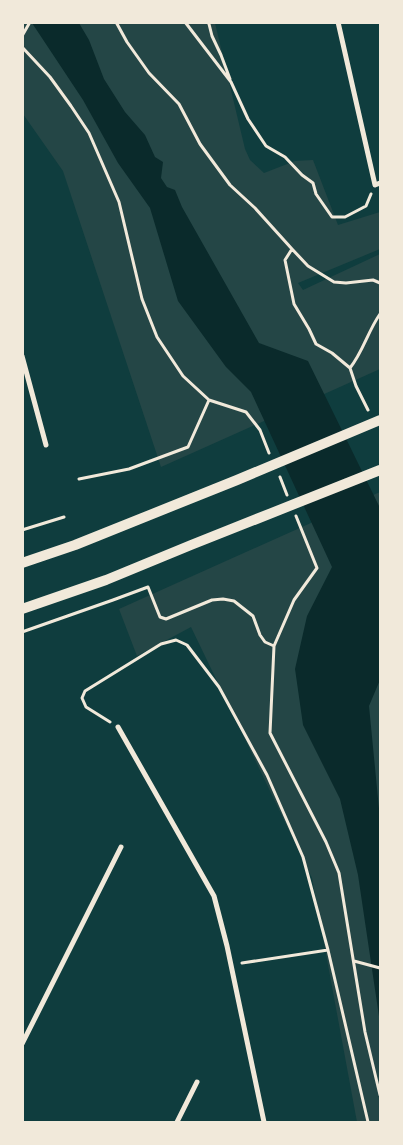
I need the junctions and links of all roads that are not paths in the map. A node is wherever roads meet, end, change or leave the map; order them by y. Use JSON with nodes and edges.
{"nodes":[{"id":1,"x":338,"y":22,"type":"edge"},
{"id":2,"x":378,"y":184,"type":"edge"},
{"id":3,"x":22,"y":356,"type":"edge"},
{"id":4,"x":380,"y":420,"type":"edge"},
{"id":5,"x":46,"y":445,"type":"dead end"},
{"id":6,"x":380,"y":470,"type":"edge"},
{"id":7,"x":22,"y":563,"type":"edge"},
{"id":8,"x":22,"y":609,"type":"edge"},
{"id":9,"x":118,"y":727,"type":"road end"},
{"id":10,"x":121,"y":847,"type":"dead end"},
{"id":11,"x":22,"y":1044,"type":"edge"},
{"id":12,"x":197,"y":1082,"type":"dead end"},
{"id":13,"x":177,"y":1122,"type":"edge"},
{"id":14,"x":264,"y":1122,"type":"edge"}],
"edges":[{"from":1,"to":2,"type":"street"},
{"from":3,"to":5,"type":"street"},
{"from":4,"to":7,"type":"main road"},
{"from":6,"to":8,"type":"main road"},
{"from":9,"to":14,"type":"street"},
{"from":10,"to":11,"type":"street"},
{"from":12,"to":13,"type":"street"}]}
